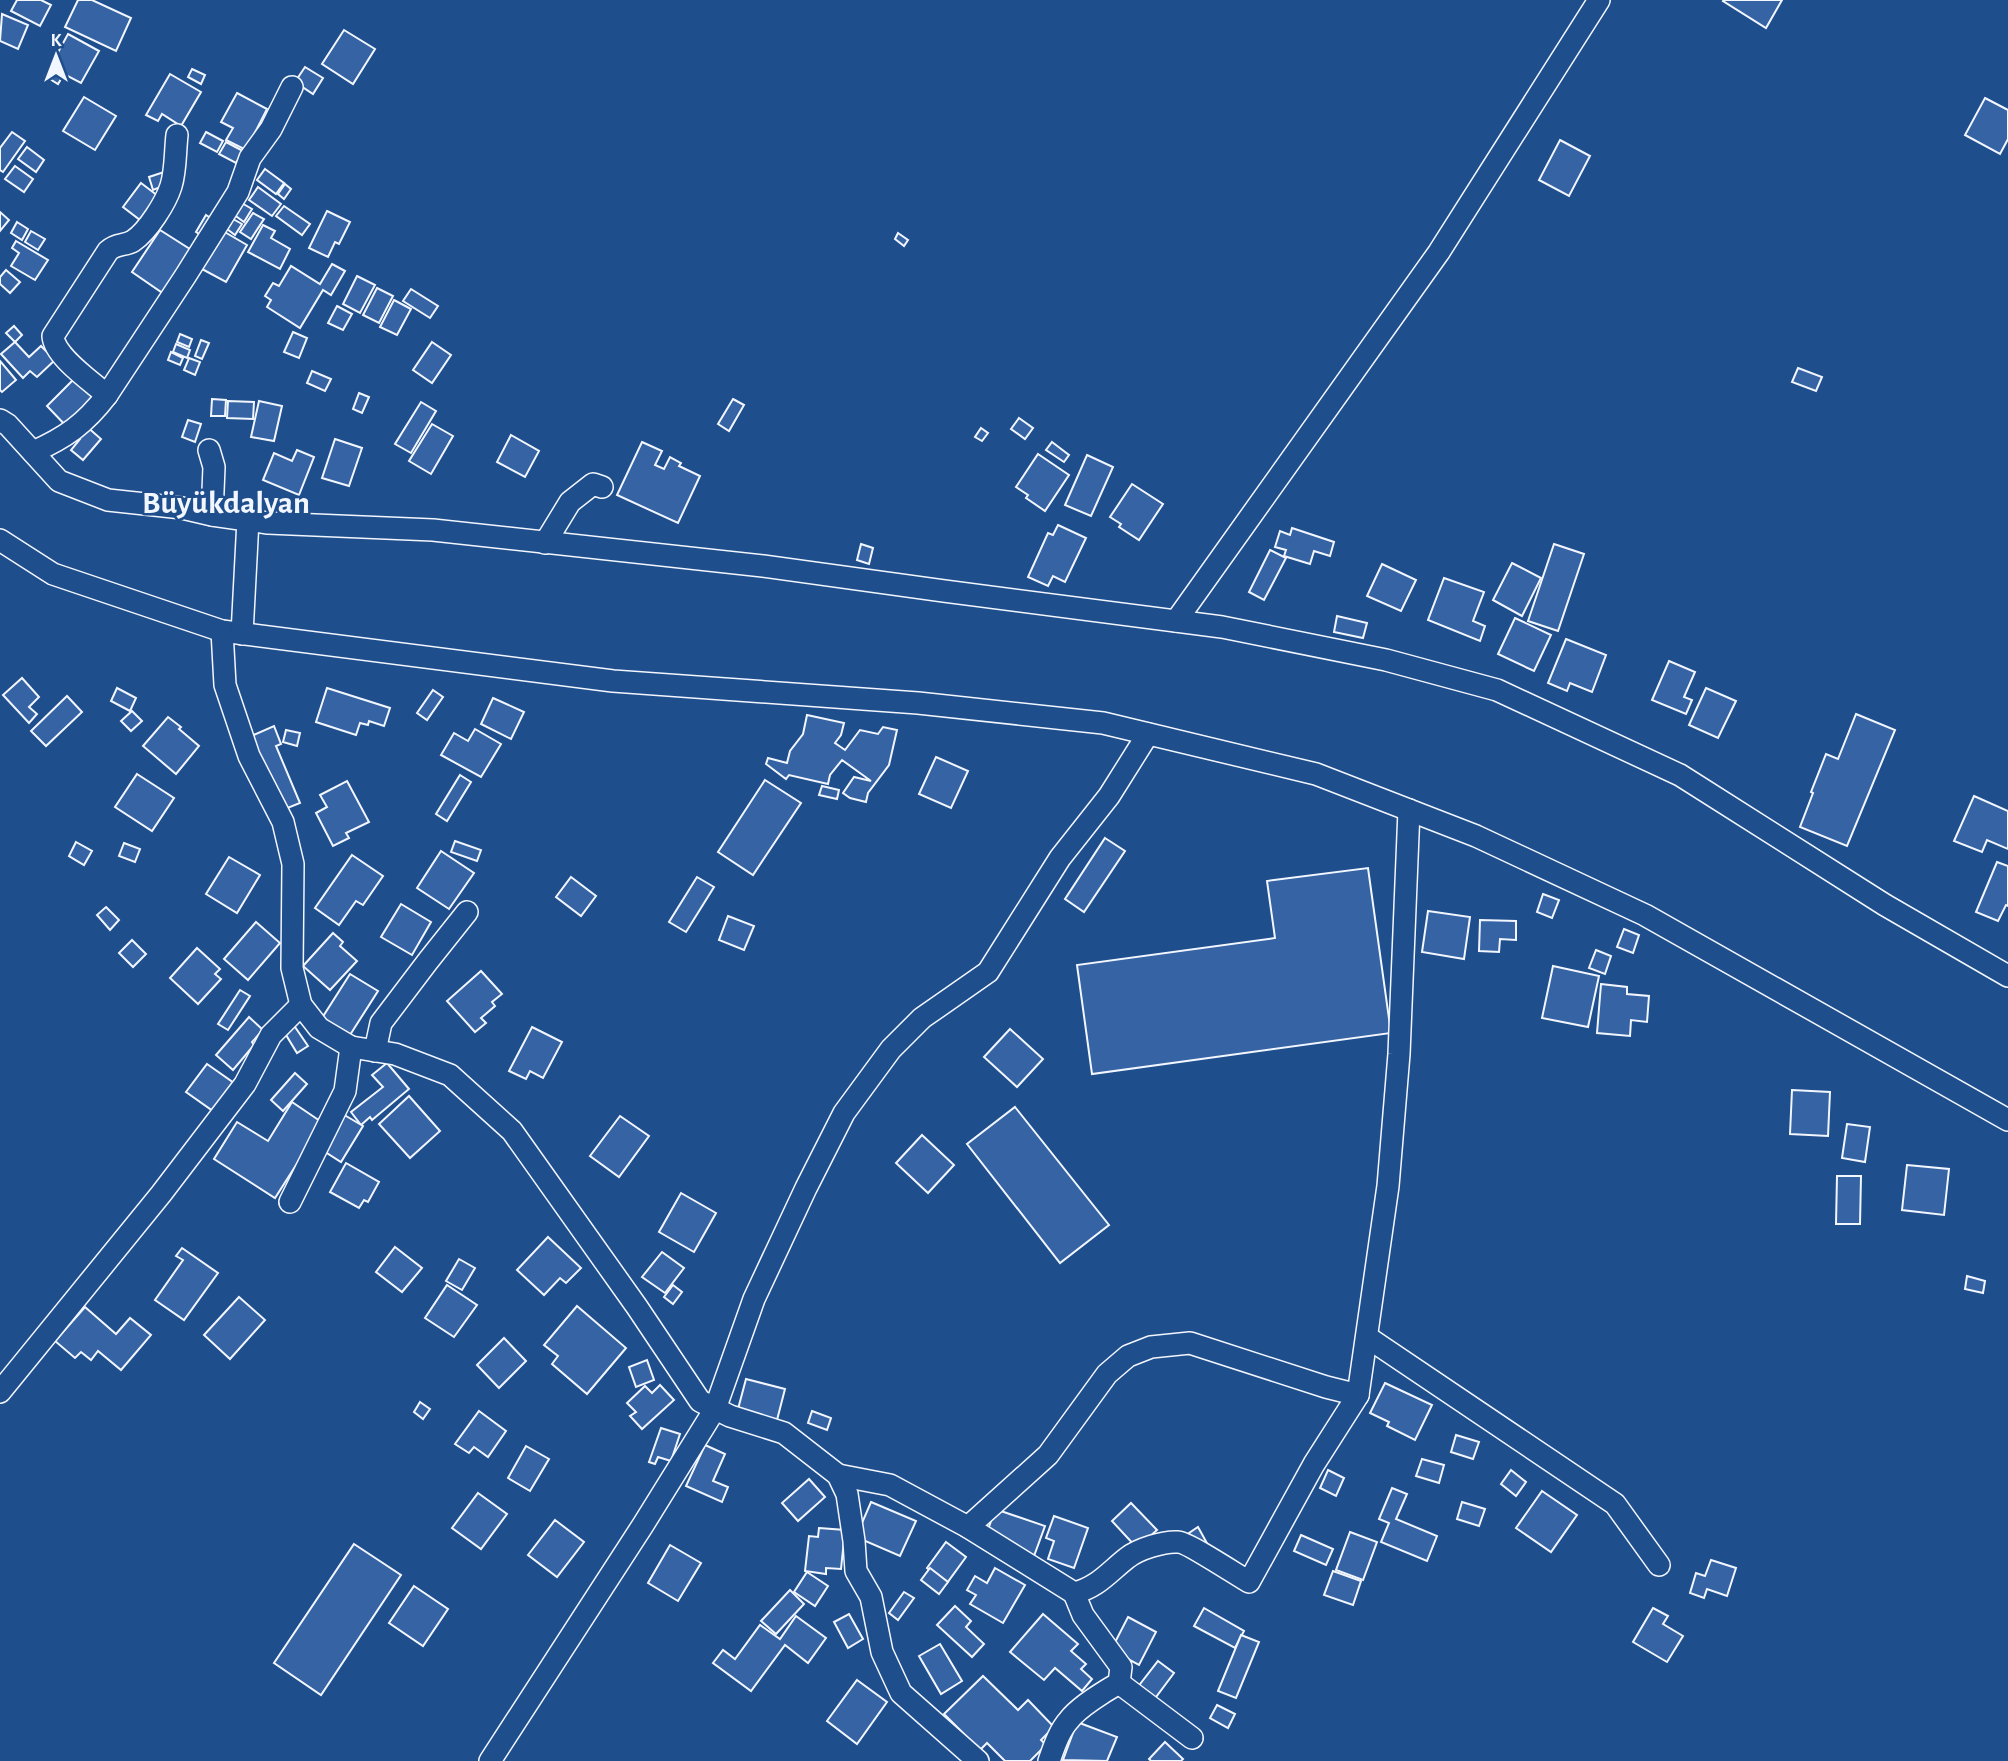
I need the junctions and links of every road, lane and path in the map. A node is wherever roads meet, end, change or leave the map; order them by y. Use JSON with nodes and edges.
{"nodes":[{"id":1,"x":1599,"y":0,"type":"edge"},
{"id":2,"x":292,"y":87,"type":"dead end"},
{"id":3,"x":177,"y":135,"type":"dead end"},
{"id":4,"x":107,"y":395,"type":"junction"},
{"id":5,"x":0,"y":420,"type":"edge"},
{"id":6,"x":209,"y":450,"type":"dead end"},
{"id":7,"x":33,"y":452,"type":"junction"},
{"id":8,"x":602,"y":487,"type":"dead end"},
{"id":9,"x":212,"y":515,"type":"junction"},
{"id":10,"x":248,"y":520,"type":"junction"},
{"id":11,"x":0,"y":540,"type":"edge"},
{"id":12,"x":545,"y":543,"type":"junction"},
{"id":13,"x":1176,"y":621,"type":"junction"},
{"id":14,"x":232,"y":633,"type":"junction"},
{"id":15,"x":1148,"y":734,"type":"junction"},
{"id":16,"x":1409,"y":810,"type":"junction"},
{"id":17,"x":467,"y":912,"type":"dead end"},
{"id":18,"x":2008,"y":976,"type":"edge"},
{"id":19,"x":301,"y":1005,"type":"junction"},
{"id":20,"x":351,"y":1046,"type":"junction"},
{"id":21,"x":375,"y":1051,"type":"junction"},
{"id":22,"x":2008,"y":1121,"type":"edge"},
{"id":23,"x":290,"y":1202,"type":"dead end"},
{"id":24,"x":1367,"y":1338,"type":"junction"},
{"id":25,"x":0,"y":1392,"type":"edge"},
{"id":26,"x":1358,"y":1395,"type":"junction"},
{"id":27,"x":715,"y":1409,"type":"junction"},
{"id":28,"x":838,"y":1475,"type":"junction"},
{"id":29,"x":968,"y":1527,"type":"junction"},
{"id":30,"x":1660,"y":1565,"type":"dead end"},
{"id":31,"x":1074,"y":1593,"type":"junction"},
{"id":32,"x":1119,"y":1683,"type":"junction"},
{"id":33,"x":1192,"y":1738,"type":"dead end"},
{"id":34,"x":490,"y":1761,"type":"edge"},
{"id":35,"x":978,"y":1761,"type":"edge"},
{"id":36,"x":1049,"y":1761,"type":"edge"}],
"edges":[{"from":1,"to":13,"type":"street"},
{"from":2,"to":4,"type":"street"},
{"from":3,"to":4,"type":"street"},
{"from":4,"to":7,"type":"street"},
{"from":5,"to":7,"type":"street"},
{"from":6,"to":9,"type":"street"},
{"from":7,"to":9,"type":"street"},
{"from":8,"to":12,"type":"street"},
{"from":9,"to":10,"type":"street"},
{"from":10,"to":12,"type":"street"},
{"from":10,"to":14,"type":"street"},
{"from":11,"to":14,"type":"street"},
{"from":12,"to":13,"type":"street"},
{"from":13,"to":18,"type":"street"},
{"from":14,"to":15,"type":"street"},
{"from":14,"to":19,"type":"street"},
{"from":15,"to":16,"type":"street"},
{"from":15,"to":27,"type":"street"},
{"from":16,"to":22,"type":"street"},
{"from":16,"to":24,"type":"street"},
{"from":17,"to":21,"type":"street"},
{"from":19,"to":20,"type":"street"},
{"from":19,"to":25,"type":"street"},
{"from":20,"to":21,"type":"street"},
{"from":20,"to":23,"type":"street"},
{"from":21,"to":27,"type":"street"},
{"from":24,"to":26,"type":"street"},
{"from":24,"to":30,"type":"street"},
{"from":26,"to":29,"type":"street"},
{"from":26,"to":31,"type":"street"},
{"from":27,"to":28,"type":"street"},
{"from":27,"to":34,"type":"street"},
{"from":28,"to":29,"type":"street"},
{"from":28,"to":35,"type":"street"},
{"from":29,"to":31,"type":"street"},
{"from":31,"to":32,"type":"street"},
{"from":32,"to":33,"type":"street"},
{"from":32,"to":36,"type":"street"}]}
